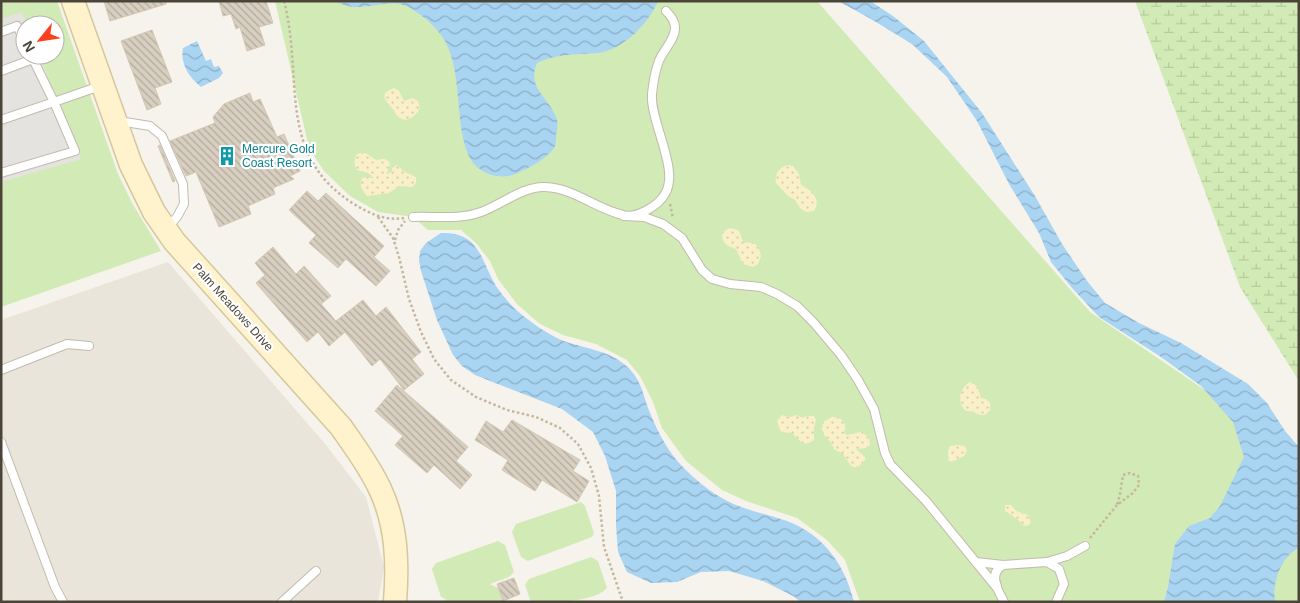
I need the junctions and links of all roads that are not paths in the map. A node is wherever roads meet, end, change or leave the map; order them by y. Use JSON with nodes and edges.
{"nodes":[{"id":1,"x":73,"y":1,"type":"edge"},
{"id":2,"x":666,"y":11,"type":"dead end"},
{"id":3,"x":15,"y":27,"type":"edge"},
{"id":4,"x":1,"y":32,"type":"edge"},
{"id":5,"x":15,"y":65,"type":"edge"},
{"id":6,"x":36,"y":65,"type":"edge"},
{"id":7,"x":1,"y":71,"type":"edge"},
{"id":8,"x":102,"y":86,"type":"junction"},
{"id":9,"x":54,"y":102,"type":"junction"},
{"id":10,"x":1,"y":120,"type":"edge"},
{"id":11,"x":115,"y":121,"type":"junction"},
{"id":12,"x":1,"y":173,"type":"edge"},
{"id":13,"x":624,"y":216,"type":"junction"},
{"id":14,"x":413,"y":217,"type":"road end"},
{"id":15,"x":166,"y":229,"type":"junction"},
{"id":16,"x":89,"y":346,"type":"dead end"},
{"id":17,"x":1,"y":370,"type":"edge"},
{"id":18,"x":1,"y":442,"type":"edge"},
{"id":19,"x":1085,"y":546,"type":"road end"},
{"id":20,"x":976,"y":562,"type":"junction"},
{"id":21,"x":1047,"y":562,"type":"junction"},
{"id":22,"x":1003,"y":565,"type":"junction"},
{"id":23,"x":316,"y":571,"type":"dead end"},
{"id":24,"x":997,"y":588,"type":"junction"},
{"id":25,"x":63,"y":602,"type":"edge"},
{"id":26,"x":282,"y":602,"type":"edge"},
{"id":27,"x":395,"y":602,"type":"edge"},
{"id":28,"x":1004,"y":602,"type":"edge"},
{"id":29,"x":1056,"y":602,"type":"edge"}],
"edges":[{"from":1,"to":8,"type":"street","name":"Palm Meadows Drive"},
{"from":2,"to":13,"type":"lane"},
{"from":3,"to":4,"type":"lane"},
{"from":5,"to":7,"type":"lane"},
{"from":6,"to":9,"type":"lane"},
{"from":8,"to":9,"type":"lane"},
{"from":8,"to":11,"type":"street","name":"Palm Meadows Drive"},
{"from":9,"to":10,"type":"lane"},
{"from":9,"to":12,"type":"lane"},
{"from":11,"to":15,"type":"street","name":"Palm Meadows Drive"},
{"from":11,"to":15,"type":"lane"},
{"from":13,"to":14,"type":"lane"},
{"from":13,"to":20,"type":"lane"},
{"from":15,"to":27,"type":"street","name":"Palm Meadows Drive"},
{"from":16,"to":17,"type":"lane"},
{"from":18,"to":25,"type":"lane"},
{"from":19,"to":21,"type":"lane"},
{"from":20,"to":22,"type":"lane"},
{"from":20,"to":24,"type":"lane"},
{"from":21,"to":22,"type":"lane"},
{"from":21,"to":29,"type":"lane"},
{"from":22,"to":24,"type":"lane"},
{"from":23,"to":26,"type":"lane"},
{"from":24,"to":28,"type":"lane"}]}
